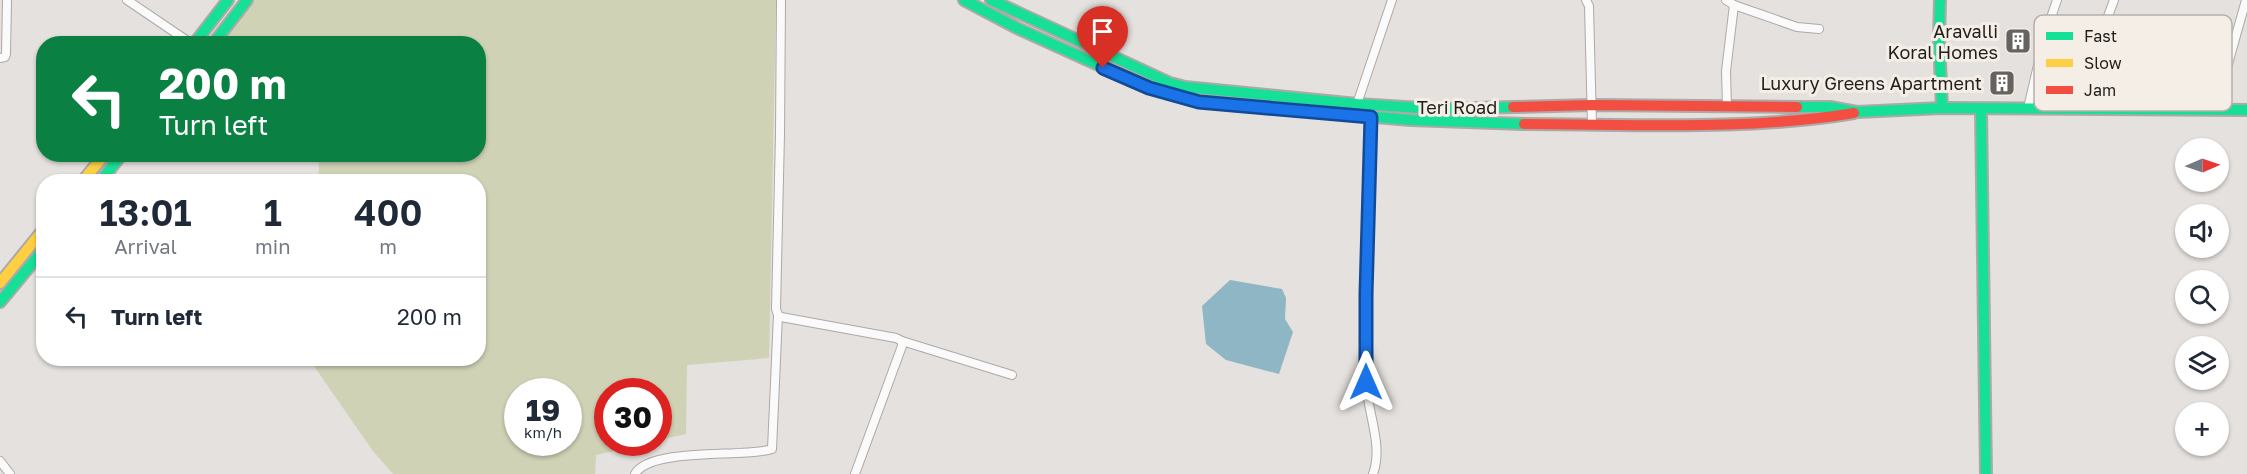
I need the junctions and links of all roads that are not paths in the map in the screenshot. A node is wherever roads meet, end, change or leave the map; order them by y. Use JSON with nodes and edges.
{"nodes":[{"id":1,"x":6,"y":0,"type":"edge"},
{"id":2,"x":127,"y":0,"type":"edge"},
{"id":3,"x":228,"y":0,"type":"edge"},
{"id":4,"x":247,"y":0,"type":"edge"},
{"id":5,"x":781,"y":0,"type":"edge"},
{"id":6,"x":964,"y":0,"type":"edge"},
{"id":7,"x":991,"y":0,"type":"edge"},
{"id":8,"x":1392,"y":0,"type":"edge"},
{"id":9,"x":1586,"y":0,"type":"edge"},
{"id":10,"x":1726,"y":0,"type":"edge"},
{"id":11,"x":1940,"y":0,"type":"edge"},
{"id":12,"x":2057,"y":0,"type":"edge"},
{"id":13,"x":2114,"y":0,"type":"edge"},
{"id":14,"x":2246,"y":0,"type":"edge"},
{"id":15,"x":1734,"y":5,"type":"junction"},
{"id":16,"x":2052,"y":15,"type":"edge"},
{"id":17,"x":2108,"y":15,"type":"edge"},
{"id":18,"x":1819,"y":29,"type":"dead end"},
{"id":19,"x":181,"y":36,"type":"edge"},
{"id":20,"x":199,"y":36,"type":"edge"},
{"id":21,"x":219,"y":36,"type":"edge"},
{"id":22,"x":2232,"y":50,"type":"edge"},
{"id":23,"x":0,"y":58,"type":"edge"},
{"id":24,"x":2034,"y":82,"type":"edge"},
{"id":25,"x":1330,"y":101,"type":"junction"},
{"id":26,"x":1357,"y":104,"type":"junction"},
{"id":27,"x":1592,"y":105,"type":"junction"},
{"id":28,"x":1727,"y":107,"type":"junction"},
{"id":29,"x":1942,"y":108,"type":"junction"},
{"id":30,"x":2028,"y":108,"type":"junction"},
{"id":31,"x":2034,"y":108,"type":"edge"},
{"id":32,"x":1981,"y":109,"type":"junction"},
{"id":33,"x":1857,"y":112,"type":"junction"},
{"id":34,"x":1329,"y":114,"type":"junction"},
{"id":35,"x":1371,"y":117,"type":"junction"},
{"id":36,"x":1592,"y":125,"type":"junction"},
{"id":37,"x":98,"y":162,"type":"edge"},
{"id":38,"x":116,"y":162,"type":"edge"},
{"id":39,"x":89,"y":174,"type":"edge"},
{"id":40,"x":106,"y":174,"type":"edge"},
{"id":41,"x":36,"y":239,"type":"edge"},
{"id":42,"x":36,"y":259,"type":"edge"},
{"id":43,"x":0,"y":283,"type":"edge"},
{"id":44,"x":0,"y":302,"type":"edge"},
{"id":45,"x":778,"y":315,"type":"junction"},
{"id":46,"x":902,"y":341,"type":"junction"},
{"id":47,"x":1012,"y":375,"type":"dead end"},
{"id":48,"x":0,"y":461,"type":"edge"},
{"id":49,"x":10,"y":474,"type":"edge"},
{"id":50,"x":634,"y":474,"type":"edge"},
{"id":51,"x":855,"y":474,"type":"edge"},
{"id":52,"x":1373,"y":474,"type":"edge"},
{"id":53,"x":1986,"y":474,"type":"edge"}],
"edges":[{"from":1,"to":23,"type":"street"},
{"from":2,"to":19,"type":"street"},
{"from":3,"to":20,"type":"street"},
{"from":4,"to":21,"type":"street"},
{"from":5,"to":45,"type":"street"},
{"from":6,"to":34,"type":"street"},
{"from":7,"to":25,"type":"street","name":"Teri Road"},
{"from":8,"to":26,"type":"street"},
{"from":9,"to":27,"type":"street"},
{"from":10,"to":15,"type":"street"},
{"from":11,"to":29,"type":"street"},
{"from":12,"to":16,"type":"street"},
{"from":13,"to":17,"type":"street"},
{"from":14,"to":22,"type":"street"},
{"from":15,"to":18,"type":"street"},
{"from":15,"to":28,"type":"street"},
{"from":24,"to":30,"type":"street"},
{"from":25,"to":26,"type":"street","name":"Teri Road"},
{"from":25,"to":34,"type":"street"},
{"from":26,"to":27,"type":"street","name":"Teri Road"},
{"from":27,"to":28,"type":"street","name":"Teri Road"},
{"from":27,"to":36,"type":"street"},
{"from":28,"to":33,"type":"street","name":"Teri Road"},
{"from":29,"to":32,"type":"street","name":"Teri Road"},
{"from":29,"to":33,"type":"street","name":"Teri Road"},
{"from":30,"to":31,"type":"street","name":"Teri Road"},
{"from":30,"to":32,"type":"street","name":"Teri Road"},
{"from":32,"to":53,"type":"street"},
{"from":33,"to":36,"type":"street"},
{"from":34,"to":35,"type":"street"},
{"from":35,"to":36,"type":"street"},
{"from":35,"to":52,"type":"street"},
{"from":37,"to":39,"type":"street"},
{"from":38,"to":40,"type":"street"},
{"from":41,"to":43,"type":"street"},
{"from":42,"to":44,"type":"street"},
{"from":45,"to":46,"type":"street"},
{"from":45,"to":50,"type":"street"},
{"from":46,"to":47,"type":"street"},
{"from":46,"to":51,"type":"street"},
{"from":48,"to":49,"type":"street"}]}
